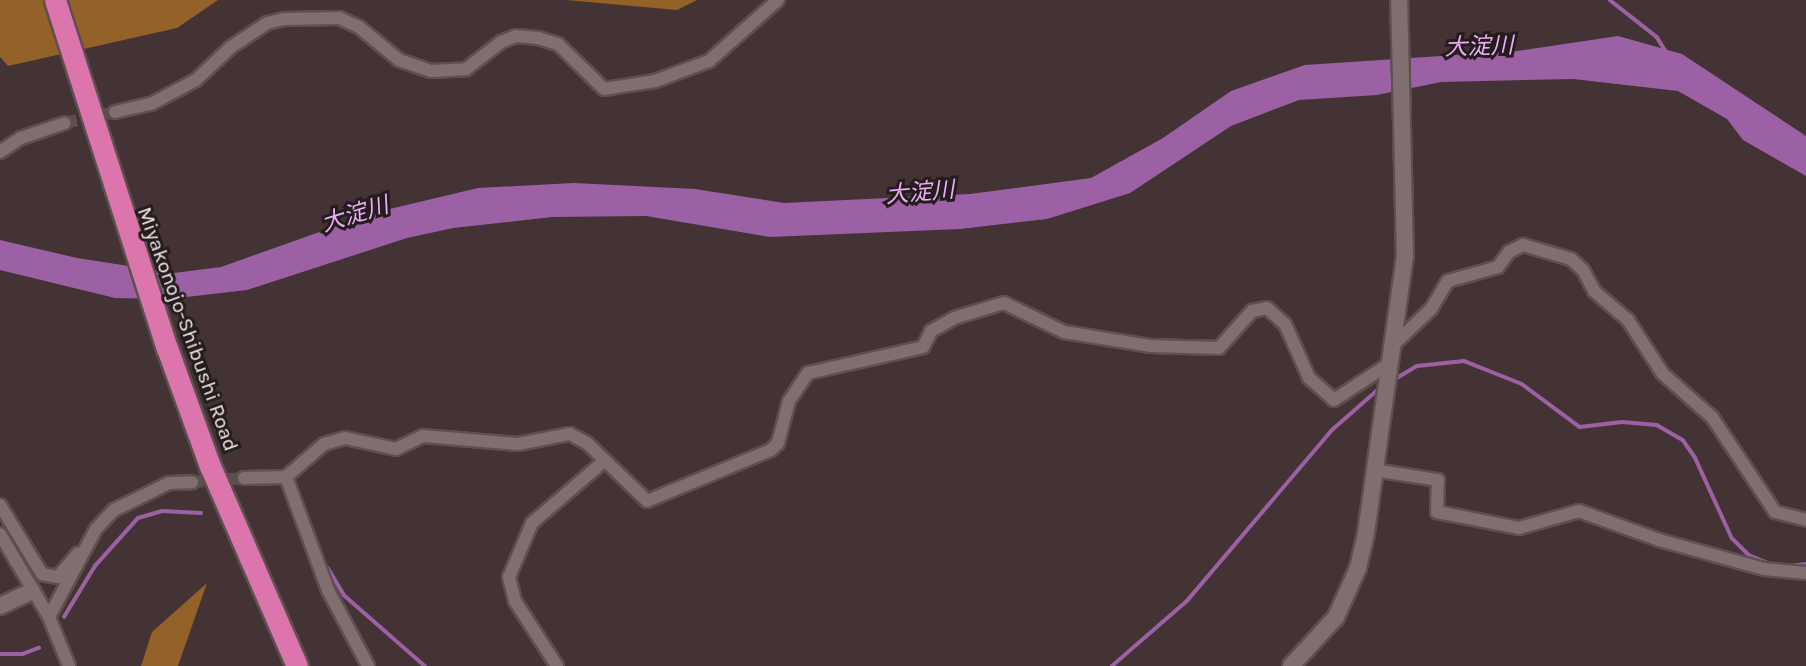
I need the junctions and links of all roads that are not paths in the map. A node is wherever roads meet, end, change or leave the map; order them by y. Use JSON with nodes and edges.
{"nodes":[{"id":1,"x":55,"y":0,"type":"edge"},
{"id":2,"x":778,"y":0,"type":"edge"},
{"id":3,"x":1399,"y":0,"type":"edge"},
{"id":4,"x":115,"y":111,"type":"tunnel mouth"},
{"id":5,"x":65,"y":123,"type":"tunnel mouth"},
{"id":6,"x":0,"y":152,"type":"edge"},
{"id":7,"x":1388,"y":370,"type":"junction"},
{"id":8,"x":603,"y":462,"type":"junction"},
{"id":9,"x":1374,"y":470,"type":"junction"},
{"id":10,"x":286,"y":477,"type":"junction"},
{"id":11,"x":244,"y":478,"type":"tunnel mouth"},
{"id":12,"x":192,"y":482,"type":"tunnel mouth"},
{"id":13,"x":0,"y":505,"type":"edge"},
{"id":14,"x":1806,"y":520,"type":"edge"},
{"id":15,"x":0,"y":534,"type":"edge"},
{"id":16,"x":88,"y":543,"type":"junction"},
{"id":17,"x":1806,"y":573,"type":"edge"},
{"id":18,"x":32,"y":591,"type":"junction"},
{"id":19,"x":0,"y":606,"type":"edge"},
{"id":20,"x":49,"y":617,"type":"junction"},
{"id":21,"x":69,"y":666,"type":"edge"},
{"id":22,"x":297,"y":666,"type":"edge"},
{"id":23,"x":368,"y":666,"type":"edge"},
{"id":24,"x":556,"y":666,"type":"edge"},
{"id":25,"x":1291,"y":666,"type":"edge"}],
"edges":[{"from":1,"to":22,"type":"highway","name":"Miyakonojo-Shibushi Road"},
{"from":2,"to":4,"type":"street"},
{"from":3,"to":7,"type":"street"},
{"from":5,"to":6,"type":"street"},
{"from":7,"to":8,"type":"street"},
{"from":7,"to":9,"type":"street"},
{"from":7,"to":14,"type":"street"},
{"from":8,"to":10,"type":"street"},
{"from":8,"to":24,"type":"street"},
{"from":9,"to":17,"type":"street"},
{"from":9,"to":25,"type":"street"},
{"from":10,"to":11,"type":"street"},
{"from":10,"to":23,"type":"street"},
{"from":12,"to":16,"type":"street"},
{"from":13,"to":16,"type":"street"},
{"from":15,"to":18,"type":"street"},
{"from":16,"to":20,"type":"street"},
{"from":18,"to":19,"type":"street"},
{"from":18,"to":20,"type":"street"},
{"from":20,"to":21,"type":"street"}]}
